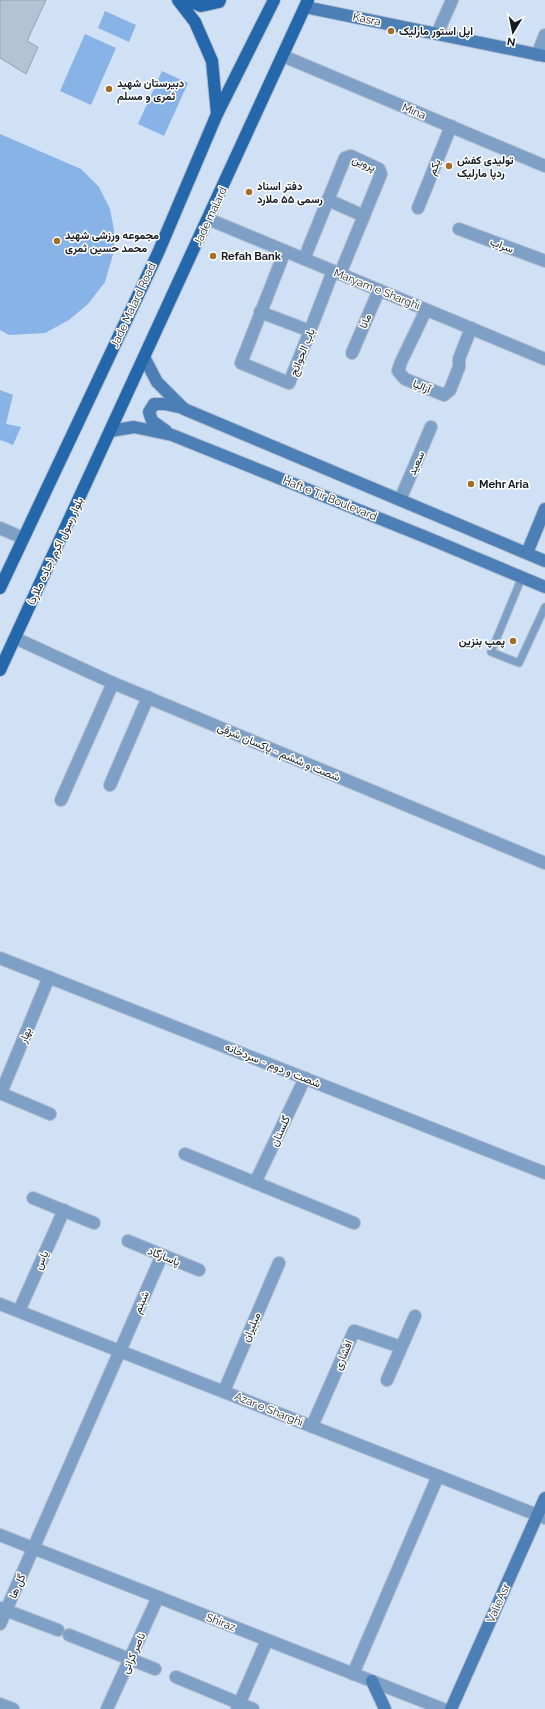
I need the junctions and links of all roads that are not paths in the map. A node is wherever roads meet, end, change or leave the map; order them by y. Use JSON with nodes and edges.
{"nodes":[{"id":1,"x":178,"y":0,"type":"edge"},
{"id":2,"x":186,"y":0,"type":"edge"},
{"id":3,"x":220,"y":0,"type":"edge"},
{"id":4,"x":274,"y":0,"type":"edge"},
{"id":5,"x":452,"y":0,"type":"edge"},
{"id":6,"x":307,"y":3,"type":"edge"},
{"id":7,"x":437,"y":34,"type":"junction"},
{"id":8,"x":545,"y":35,"type":"edge"},
{"id":9,"x":283,"y":56,"type":"junction"},
{"id":10,"x":541,"y":56,"type":"edge"},
{"id":11,"x":217,"y":114,"type":"junction"},
{"id":12,"x":451,"y":126,"type":"junction"},
{"id":13,"x":545,"y":166,"type":"edge"},
{"id":14,"x":328,"y":200,"type":"junction"},
{"id":15,"x":418,"y":208,"type":"dead end"},
{"id":16,"x":364,"y":216,"type":"junction"},
{"id":17,"x":208,"y":219,"type":"junction"},
{"id":18,"x":459,"y":229,"type":"dead end"},
{"id":19,"x":284,"y":251,"type":"junction"},
{"id":20,"x":304,"y":259,"type":"junction"},
{"id":21,"x":545,"y":261,"type":"edge"},
{"id":22,"x":336,"y":272,"type":"junction"},
{"id":23,"x":378,"y":290,"type":"junction"},
{"id":24,"x":426,"y":310,"type":"junction"},
{"id":25,"x":260,"y":312,"type":"junction"},
{"id":26,"x":471,"y":328,"type":"junction"},
{"id":27,"x":310,"y":331,"type":"junction"},
{"id":28,"x":352,"y":353,"type":"dead end"},
{"id":29,"x":144,"y":357,"type":"junction"},
{"id":30,"x":545,"y":359,"type":"edge"},
{"id":31,"x":184,"y":409,"type":"junction"},
{"id":32,"x":431,"y":426,"type":"dead end"},
{"id":33,"x":110,"y":431,"type":"junction"},
{"id":34,"x":172,"y":436,"type":"junction"},
{"id":35,"x":400,"y":500,"type":"junction"},
{"id":36,"x":545,"y":509,"type":"edge"},
{"id":37,"x":0,"y":528,"type":"edge"},
{"id":38,"x":23,"y":538,"type":"junction"},
{"id":39,"x":527,"y":553,"type":"junction"},
{"id":40,"x":545,"y":561,"type":"edge"},
{"id":41,"x":522,"y":577,"type":"junction"},
{"id":42,"x":545,"y":587,"type":"edge"},
{"id":43,"x":0,"y":588,"type":"edge"},
{"id":44,"x":545,"y":607,"type":"edge"},
{"id":45,"x":15,"y":638,"type":"junction"},
{"id":46,"x":0,"y":670,"type":"edge"},
{"id":47,"x":113,"y":683,"type":"junction"},
{"id":48,"x":148,"y":698,"type":"junction"},
{"id":49,"x":110,"y":785,"type":"dead end"},
{"id":50,"x":61,"y":800,"type":"dead end"},
{"id":51,"x":545,"y":863,"type":"edge"},
{"id":52,"x":0,"y":958,"type":"edge"},
{"id":53,"x":49,"y":977,"type":"junction"},
{"id":54,"x":305,"y":1078,"type":"junction"},
{"id":55,"x":0,"y":1093,"type":"edge"},
{"id":56,"x":50,"y":1114,"type":"dead end"},
{"id":57,"x":185,"y":1154,"type":"dead end"},
{"id":58,"x":545,"y":1173,"type":"edge"},
{"id":59,"x":255,"y":1183,"type":"junction"},
{"id":60,"x":33,"y":1198,"type":"dead end"},
{"id":61,"x":64,"y":1210,"type":"junction"},
{"id":62,"x":94,"y":1223,"type":"dead end"},
{"id":63,"x":354,"y":1223,"type":"dead end"},
{"id":64,"x":128,"y":1241,"type":"dead end"},
{"id":65,"x":162,"y":1255,"type":"junction"},
{"id":66,"x":278,"y":1263,"type":"dead end"},
{"id":67,"x":200,"y":1270,"type":"dead end"},
{"id":68,"x":0,"y":1304,"type":"edge"},
{"id":69,"x":19,"y":1311,"type":"junction"},
{"id":70,"x":415,"y":1316,"type":"dead end"},
{"id":71,"x":401,"y":1348,"type":"junction"},
{"id":72,"x":119,"y":1350,"type":"junction"},
{"id":73,"x":387,"y":1380,"type":"dead end"},
{"id":74,"x":224,"y":1392,"type":"junction"},
{"id":75,"x":312,"y":1426,"type":"junction"},
{"id":76,"x":438,"y":1476,"type":"junction"},
{"id":77,"x":545,"y":1498,"type":"edge"},
{"id":78,"x":541,"y":1516,"type":"edge"},
{"id":79,"x":0,"y":1535,"type":"edge"},
{"id":80,"x":34,"y":1548,"type":"junction"},
{"id":81,"x":158,"y":1597,"type":"junction"},
{"id":82,"x":3,"y":1609,"type":"edge"},
{"id":83,"x":0,"y":1624,"type":"edge"},
{"id":84,"x":267,"y":1640,"type":"junction"},
{"id":85,"x":130,"y":1658,"type":"junction"},
{"id":86,"x":155,"y":1668,"type":"dead end"},
{"id":87,"x":353,"y":1674,"type":"junction"},
{"id":88,"x":176,"y":1678,"type":"dead end"},
{"id":89,"x":372,"y":1681,"type":"junction"},
{"id":90,"x":0,"y":1704,"type":"edge"},
{"id":91,"x":238,"y":1706,"type":"edge"},
{"id":92,"x":13,"y":1709,"type":"edge"},
{"id":93,"x":108,"y":1709,"type":"edge"},
{"id":94,"x":253,"y":1709,"type":"edge"},
{"id":95,"x":385,"y":1709,"type":"edge"},
{"id":96,"x":443,"y":1709,"type":"edge"},
{"id":97,"x":451,"y":1709,"type":"edge"}],
"edges":[{"from":1,"to":11,"type":"main road"},
{"from":2,"to":3,"type":"main road"},
{"from":4,"to":11,"type":"main road","name":"Jade Malard Road"},
{"from":5,"to":7,"type":"street"},
{"from":6,"to":7,"type":"main road","name":"Kasra"},
{"from":6,"to":9,"type":"main road","name":"Jade malard"},
{"from":7,"to":10,"type":"main road","name":"Kasra"},
{"from":8,"to":10,"type":"street"},
{"from":9,"to":12,"type":"street","name":"Mina"},
{"from":9,"to":17,"type":"main road","name":"Jade malard"},
{"from":11,"to":38,"type":"main road","name":"Jade Malard Road"},
{"from":12,"to":13,"type":"street","name":"Mina"},
{"from":12,"to":15,"type":"street","name":"یکم"},
{"from":14,"to":16,"type":"street"},
{"from":14,"to":16,"type":"street","name":"پروین"},
{"from":14,"to":20,"type":"street","name":"پروین"},
{"from":16,"to":22,"type":"street","name":"پروین"},
{"from":17,"to":19,"type":"street","name":"Maryam e Sharghi"},
{"from":17,"to":29,"type":"main road","name":"Jade malard"},
{"from":18,"to":21,"type":"street","name":"سراب"},
{"from":19,"to":20,"type":"street","name":"Maryam e Sharghi"},
{"from":19,"to":25,"type":"street","name":"باب الحوائج"},
{"from":20,"to":22,"type":"street","name":"Maryam e Sharghi"},
{"from":22,"to":23,"type":"street","name":"Maryam e Sharghi"},
{"from":22,"to":27,"type":"street","name":"باب الحوائج"},
{"from":23,"to":24,"type":"street","name":"Maryam e Sharghi"},
{"from":23,"to":28,"type":"street","name":"مانا"},
{"from":24,"to":26,"type":"street","name":"Maryam e Sharghi"},
{"from":24,"to":26,"type":"street","name":"آزالیا"},
{"from":25,"to":27,"type":"street"},
{"from":25,"to":27,"type":"street","name":"باب الحوائج"},
{"from":26,"to":30,"type":"street","name":"Maryam e Sharghi"},
{"from":29,"to":31,"type":"main road"},
{"from":29,"to":33,"type":"main road","name":"Jade malard"},
{"from":31,"to":34,"type":"main road"},
{"from":31,"to":35,"type":"main road"},
{"from":32,"to":35,"type":"street","name":"سعید"},
{"from":33,"to":34,"type":"main road","name":"Haft e Tir Boulevard"},
{"from":33,"to":45,"type":"main road","name":"بلوار رسول اکرم (جاده ملارد)"},
{"from":34,"to":41,"type":"main road","name":"Haft e Tir Boulevard"},
{"from":35,"to":39,"type":"main road"},
{"from":36,"to":39,"type":"main road"},
{"from":37,"to":38,"type":"street"},
{"from":38,"to":43,"type":"main road","name":"Jade Malard Road"},
{"from":39,"to":40,"type":"main road"},
{"from":41,"to":42,"type":"main road","name":"Haft e Tir Boulevard"},
{"from":41,"to":44,"type":"lane"},
{"from":45,"to":46,"type":"main road","name":"بلوار رسول اکرم (جاده ملارد)"},
{"from":45,"to":47,"type":"street","name":"شصت و ششم - پاکسان شرقی"},
{"from":47,"to":48,"type":"street","name":"شصت و ششم - پاکسان شرقی"},
{"from":47,"to":50,"type":"street"},
{"from":48,"to":49,"type":"street"},
{"from":48,"to":51,"type":"street","name":"شصت و ششم - پاکسان شرقی"},
{"from":52,"to":53,"type":"street","name":"شصت و دوم - سردخانه"},
{"from":53,"to":54,"type":"street","name":"شصت و دوم - سردخانه"},
{"from":53,"to":55,"type":"street","name":"بهار"},
{"from":54,"to":58,"type":"street","name":"شصت و دوم - سردخانه"},
{"from":54,"to":59,"type":"street","name":"گلستان"},
{"from":55,"to":56,"type":"street","name":"بهار"},
{"from":57,"to":59,"type":"street"},
{"from":59,"to":63,"type":"street"},
{"from":60,"to":61,"type":"street"},
{"from":61,"to":62,"type":"street"},
{"from":61,"to":69,"type":"street","name":"یاس"},
{"from":64,"to":65,"type":"street","name":"پاسارگاد"},
{"from":65,"to":67,"type":"street","name":"پاسارگاد"},
{"from":65,"to":72,"type":"street","name":"شبنم"},
{"from":66,"to":74,"type":"street","name":"مبلیران"},
{"from":68,"to":69,"type":"street","name":"Azar e Sharghi"},
{"from":69,"to":72,"type":"street","name":"Azar e Sharghi"},
{"from":70,"to":71,"type":"street"},
{"from":71,"to":73,"type":"street"},
{"from":71,"to":75,"type":"street","name":"افشاری"},
{"from":72,"to":74,"type":"street","name":"Azar e Sharghi"},
{"from":72,"to":80,"type":"street","name":"شبنم"},
{"from":74,"to":75,"type":"street","name":"Azar e Sharghi"},
{"from":75,"to":76,"type":"street","name":"Azar e Sharghi"},
{"from":76,"to":78,"type":"street","name":"Azar e Sharghi"},
{"from":76,"to":87,"type":"street"},
{"from":77,"to":78,"type":"main road","name":"ValieAsr"},
{"from":78,"to":97,"type":"main road","name":"ValieAsr"},
{"from":79,"to":80,"type":"street","name":"Shiraz"},
{"from":80,"to":81,"type":"street","name":"Shiraz"},
{"from":80,"to":82,"type":"street","name":"گل ها"},
{"from":81,"to":84,"type":"street","name":"Shiraz"},
{"from":81,"to":85,"type":"street","name":"ناصر کرانی"},
{"from":82,"to":83,"type":"street","name":"گل ها"},
{"from":82,"to":85,"type":"street"},
{"from":84,"to":87,"type":"street","name":"Shiraz"},
{"from":84,"to":91,"type":"street"},
{"from":85,"to":86,"type":"street"},
{"from":85,"to":93,"type":"street","name":"ناصر کرانی"},
{"from":87,"to":89,"type":"street","name":"Shiraz"},
{"from":88,"to":91,"type":"street"},
{"from":89,"to":95,"type":"main road"},
{"from":89,"to":96,"type":"street","name":"Shiraz"},
{"from":90,"to":92,"type":"street"},
{"from":91,"to":94,"type":"street"}]}
